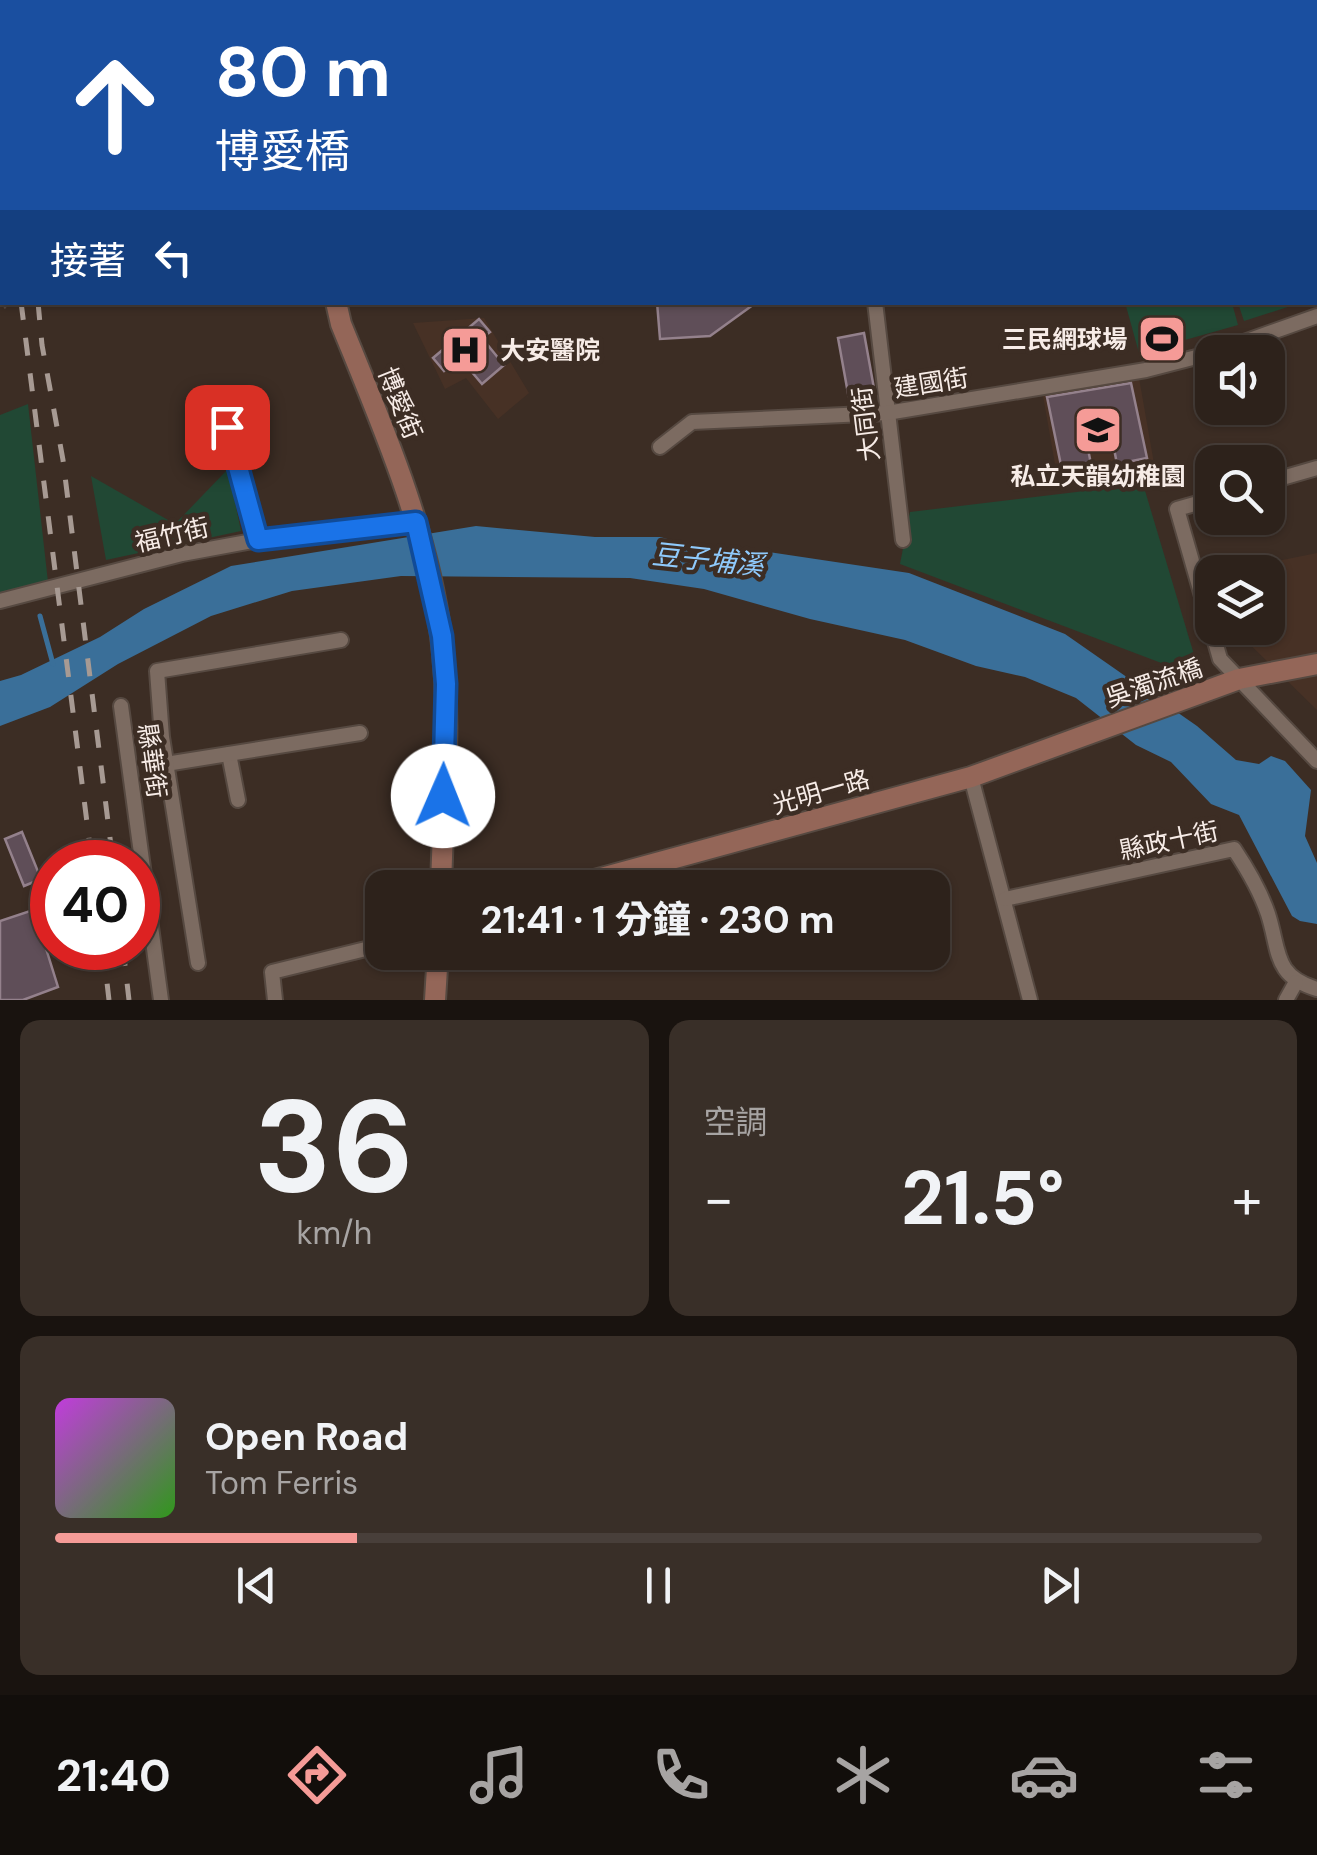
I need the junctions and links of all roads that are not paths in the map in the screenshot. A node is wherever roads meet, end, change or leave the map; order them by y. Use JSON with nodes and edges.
{"nodes":[{"id":1,"x":337,"y":305,"type":"edge"},
{"id":2,"x":875,"y":305,"type":"edge"},
{"id":3,"x":1317,"y":316,"type":"edge"},
{"id":4,"x":1264,"y":335,"type":"edge"},
{"id":5,"x":1195,"y":358,"type":"edge"},
{"id":6,"x":222,"y":404,"type":"dead end"},
{"id":7,"x":887,"y":413,"type":"junction"},
{"id":8,"x":660,"y":446,"type":"dead end"},
{"id":9,"x":1317,"y":468,"type":"edge"},
{"id":10,"x":1285,"y":477,"type":"edge"},
{"id":11,"x":1195,"y":503,"type":"edge"},
{"id":12,"x":416,"y":522,"type":"junction"},
{"id":13,"x":258,"y":540,"type":"junction"},
{"id":14,"x":904,"y":540,"type":"dead end"},
{"id":15,"x":0,"y":602,"type":"edge"},
{"id":16,"x":341,"y":640,"type":"dead end"},
{"id":17,"x":1317,"y":664,"type":"edge"},
{"id":18,"x":1239,"y":679,"type":"junction"},
{"id":19,"x":122,"y":706,"type":"dead end"},
{"id":20,"x":360,"y":733,"type":"dead end"},
{"id":21,"x":1086,"y":733,"type":"joint"},
{"id":22,"x":228,"y":754,"type":"junction"},
{"id":23,"x":1317,"y":761,"type":"edge"},
{"id":24,"x":166,"y":764,"type":"junction"},
{"id":25,"x":971,"y":777,"type":"junction"},
{"id":26,"x":238,"y":800,"type":"dead end"},
{"id":27,"x":441,"y":870,"type":"edge"},
{"id":28,"x":631,"y":870,"type":"edge"},
{"id":29,"x":1005,"y":899,"type":"junction"},
{"id":30,"x":365,"y":949,"type":"edge"},
{"id":31,"x":198,"y":963,"type":"dead end"},
{"id":32,"x":437,"y":970,"type":"edge"},
{"id":33,"x":1296,"y":982,"type":"junction"},
{"id":34,"x":1317,"y":988,"type":"edge"},
{"id":35,"x":161,"y":1000,"type":"edge"},
{"id":36,"x":275,"y":1000,"type":"edge"},
{"id":37,"x":436,"y":1000,"type":"edge"},
{"id":38,"x":1030,"y":1000,"type":"edge"},
{"id":39,"x":1286,"y":1000,"type":"edge"}],
"edges":[{"from":1,"to":12,"type":"street","name":"博愛街"},
{"from":2,"to":7,"type":"street","name":"大同街"},
{"from":3,"to":4,"type":"street","name":"建國街"},
{"from":5,"to":7,"type":"street","name":"建國街"},
{"from":6,"to":13,"type":"street"},
{"from":7,"to":8,"type":"street","name":"建國街"},
{"from":7,"to":14,"type":"street","name":"大同街"},
{"from":9,"to":10,"type":"street"},
{"from":11,"to":18,"type":"street"},
{"from":12,"to":13,"type":"street","name":"福竹街"},
{"from":12,"to":27,"type":"street","name":"博愛街"},
{"from":13,"to":15,"type":"street","name":"福竹街"},
{"from":16,"to":24,"type":"street"},
{"from":17,"to":18,"type":"street"},
{"from":18,"to":21,"type":"street","name":"吳濁流橋"},
{"from":18,"to":23,"type":"street"},
{"from":19,"to":35,"type":"street","name":"縣華街"},
{"from":20,"to":22,"type":"street"},
{"from":21,"to":25,"type":"street","name":"光明一路"},
{"from":22,"to":24,"type":"street"},
{"from":22,"to":26,"type":"street"},
{"from":24,"to":31,"type":"street"},
{"from":25,"to":28,"type":"street","name":"光明一路"},
{"from":25,"to":29,"type":"street"},
{"from":29,"to":33,"type":"street","name":"縣政十街"},
{"from":29,"to":38,"type":"street"},
{"from":30,"to":36,"type":"street"},
{"from":32,"to":37,"type":"street"},
{"from":33,"to":34,"type":"street"},
{"from":33,"to":39,"type":"street"}]}
